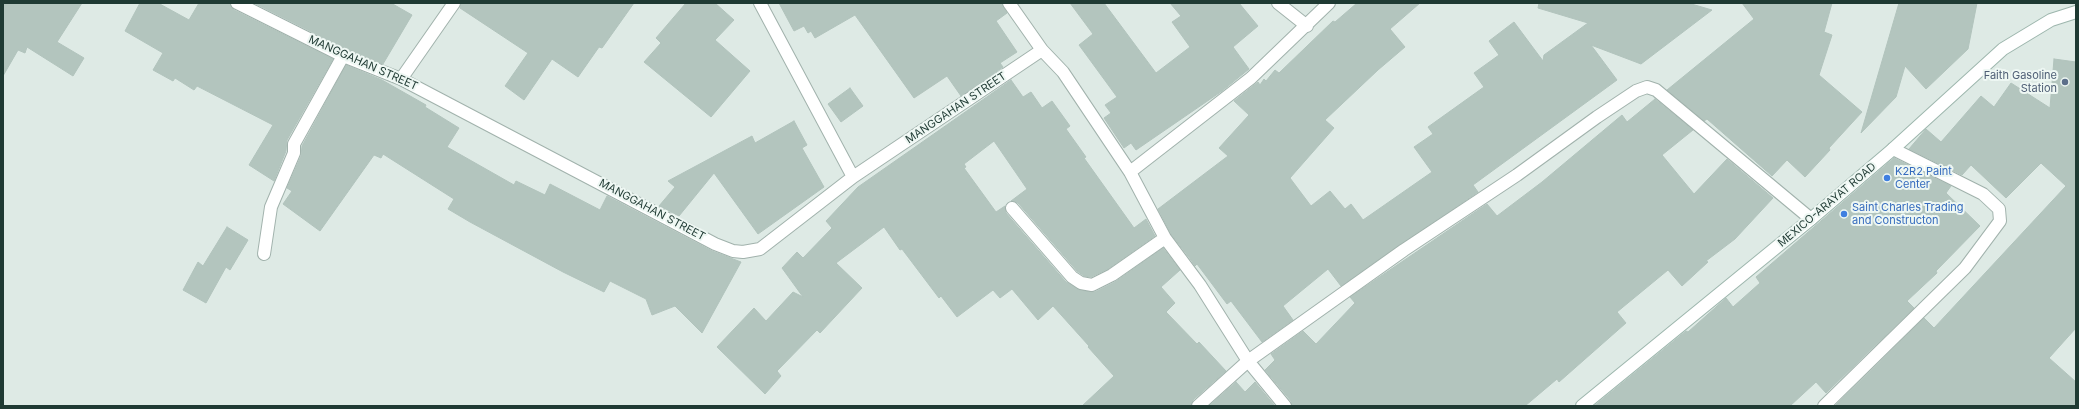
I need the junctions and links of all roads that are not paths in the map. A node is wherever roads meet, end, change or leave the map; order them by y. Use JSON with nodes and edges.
{"nodes":[{"id":1,"x":237,"y":3,"type":"edge"},
{"id":2,"x":454,"y":3,"type":"edge"},
{"id":3,"x":760,"y":3,"type":"edge"},
{"id":4,"x":1009,"y":3,"type":"edge"},
{"id":5,"x":1278,"y":3,"type":"edge"},
{"id":6,"x":1329,"y":3,"type":"edge"},
{"id":7,"x":2076,"y":12,"type":"edge"},
{"id":8,"x":1307,"y":26,"type":"junction"},
{"id":9,"x":1042,"y":50,"type":"junction"},
{"id":10,"x":343,"y":56,"type":"junction"},
{"id":11,"x":401,"y":79,"type":"junction"},
{"id":12,"x":1893,"y":149,"type":"junction"},
{"id":13,"x":1130,"y":172,"type":"junction"},
{"id":14,"x":852,"y":177,"type":"junction"},
{"id":15,"x":1012,"y":208,"type":"dead end"},
{"id":16,"x":1811,"y":219,"type":"junction"},
{"id":17,"x":1165,"y":238,"type":"junction"},
{"id":18,"x":264,"y":254,"type":"dead end"},
{"id":19,"x":1248,"y":361,"type":"junction"},
{"id":20,"x":1198,"y":406,"type":"edge"},
{"id":21,"x":1285,"y":406,"type":"edge"},
{"id":22,"x":1582,"y":406,"type":"edge"},
{"id":23,"x":1824,"y":406,"type":"edge"}],
"edges":[{"from":1,"to":10,"type":"street","name":"MANGGAHAN STREET"},
{"from":2,"to":11,"type":"street"},
{"from":3,"to":14,"type":"street"},
{"from":4,"to":9,"type":"street"},
{"from":5,"to":8,"type":"street"},
{"from":6,"to":8,"type":"street"},
{"from":7,"to":12,"type":"street","name":"MEXICO-ARAYAT ROAD"},
{"from":8,"to":13,"type":"street"},
{"from":9,"to":13,"type":"street"},
{"from":9,"to":14,"type":"street","name":"MANGGAHAN STREET"},
{"from":10,"to":11,"type":"street","name":"MANGGAHAN STREET"},
{"from":10,"to":18,"type":"street"},
{"from":11,"to":14,"type":"street","name":"MANGGAHAN STREET"},
{"from":12,"to":16,"type":"street","name":"MEXICO-ARAYAT ROAD"},
{"from":12,"to":23,"type":"street"},
{"from":13,"to":17,"type":"street"},
{"from":15,"to":17,"type":"street"},
{"from":16,"to":19,"type":"street"},
{"from":16,"to":22,"type":"street","name":"MEXICO-ARAYAT ROAD"},
{"from":17,"to":19,"type":"street"},
{"from":19,"to":20,"type":"street"},
{"from":19,"to":21,"type":"street"}]}
